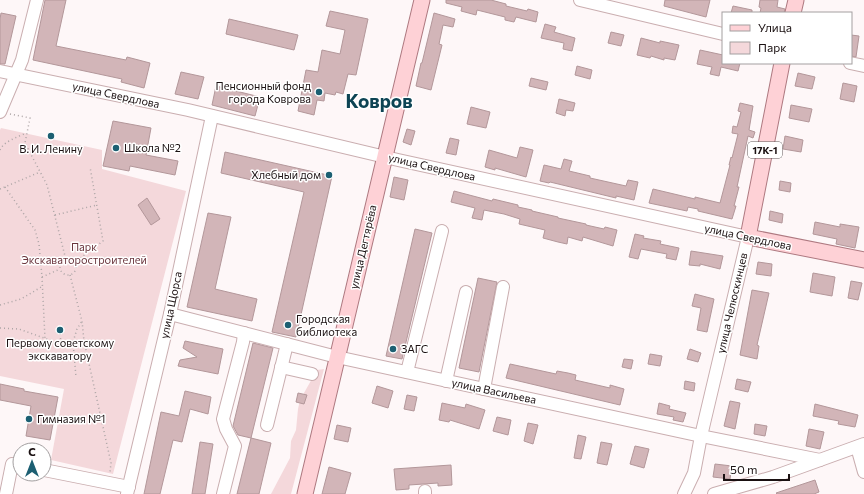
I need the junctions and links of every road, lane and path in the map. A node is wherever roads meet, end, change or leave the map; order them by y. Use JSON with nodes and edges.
{"nodes":[{"id":1,"x":37,"y":0,"type":"edge"},
{"id":2,"x":422,"y":0,"type":"edge"},
{"id":3,"x":580,"y":0,"type":"edge"},
{"id":4,"x":796,"y":0,"type":"edge"},
{"id":5,"x":793,"y":12,"type":"edge"},
{"id":6,"x":722,"y":34,"type":"edge"},
{"id":7,"x":852,"y":63,"type":"edge"},
{"id":8,"x":782,"y":64,"type":"edge"},
{"id":9,"x":864,"y":66,"type":"edge"},
{"id":10,"x":0,"y":71,"type":"edge"},
{"id":11,"x":16,"y":74,"type":"junction"},
{"id":12,"x":2,"y":112,"type":"edge"},
{"id":13,"x":212,"y":116,"type":"junction"},
{"id":14,"x":27,"y":133,"type":"junction"},
{"id":15,"x":0,"y":150,"type":"edge"},
{"id":16,"x":385,"y":156,"type":"junction"},
{"id":17,"x":90,"y":167,"type":"dead end"},
{"id":18,"x":40,"y":172,"type":"junction"},
{"id":19,"x":6,"y":187,"type":"junction"},
{"id":20,"x":0,"y":189,"type":"edge"},
{"id":21,"x":97,"y":205,"type":"junction"},
{"id":22,"x":55,"y":215,"type":"junction"},
{"id":23,"x":442,"y":231,"type":"dead end"},
{"id":24,"x":748,"y":237,"type":"junction"},
{"id":25,"x":66,"y":260,"type":"junction"},
{"id":26,"x":864,"y":260,"type":"edge"},
{"id":27,"x":74,"y":263,"type":"junction"},
{"id":28,"x":60,"y":269,"type":"junction"},
{"id":29,"x":70,"y":275,"type":"junction"},
{"id":30,"x":42,"y":278,"type":"junction"},
{"id":31,"x":43,"y":286,"type":"junction"},
{"id":32,"x":504,"y":287,"type":"dead end"},
{"id":33,"x":466,"y":292,"type":"dead end"},
{"id":34,"x":0,"y":305,"type":"edge"},
{"id":35,"x":170,"y":314,"type":"junction"},
{"id":36,"x":82,"y":321,"type":"junction"},
{"id":37,"x":0,"y":328,"type":"edge"},
{"id":38,"x":244,"y":333,"type":"junction"},
{"id":39,"x":60,"y":334,"type":"dead end"},
{"id":40,"x":45,"y":339,"type":"junction"},
{"id":41,"x":61,"y":342,"type":"junction"},
{"id":42,"x":73,"y":342,"type":"junction"},
{"id":43,"x":287,"y":344,"type":"junction"},
{"id":44,"x":337,"y":357,"type":"junction"},
{"id":45,"x":281,"y":367,"type":"junction"},
{"id":46,"x":407,"y":372,"type":"junction"},
{"id":47,"x":312,"y":374,"type":"dead end"},
{"id":48,"x":76,"y":377,"type":"dead end"},
{"id":49,"x":446,"y":381,"type":"junction"},
{"id":50,"x":484,"y":389,"type":"junction"},
{"id":51,"x":266,"y":425,"type":"dead end"},
{"id":52,"x":701,"y":436,"type":"junction"},
{"id":53,"x":860,"y":446,"type":"edge"},
{"id":54,"x":820,"y":460,"type":"junction"},
{"id":55,"x":11,"y":463,"type":"edge"},
{"id":56,"x":52,"y":472,"type":"edge"},
{"id":57,"x":864,"y":472,"type":"edge"},
{"id":58,"x":113,"y":484,"type":"junction"},
{"id":59,"x":128,"y":490,"type":"edge"},
{"id":60,"x":6,"y":494,"type":"edge"},
{"id":61,"x":223,"y":494,"type":"edge"},
{"id":62,"x":305,"y":494,"type":"edge"},
{"id":63,"x":684,"y":494,"type":"edge"},
{"id":64,"x":714,"y":494,"type":"edge"}],
"edges":[{"from":1,"to":11,"type":"street"},
{"from":2,"to":16,"type":"main road","name":"улица Дегтярёва"},
{"from":3,"to":6,"type":"street"},
{"from":4,"to":5,"type":"main road"},
{"from":7,"to":9,"type":"street"},
{"from":8,"to":24,"type":"main road","name":"улица Челюскинцев","number":"17К-1"},
{"from":10,"to":11,"type":"street","name":"улица Свердлова"},
{"from":11,"to":12,"type":"street"},
{"from":11,"to":13,"type":"street","name":"улица Свердлова"},
{"from":12,"to":14,"type":"path"},
{"from":13,"to":16,"type":"street","name":"улица Свердлова"},
{"from":13,"to":35,"type":"street","name":"улица Щорса"},
{"from":14,"to":15,"type":"path"},
{"from":14,"to":18,"type":"path"},
{"from":16,"to":24,"type":"street","name":"улица Свердлова"},
{"from":16,"to":44,"type":"main road","name":"улица Дегтярёва"},
{"from":17,"to":21,"type":"path"},
{"from":18,"to":19,"type":"path"},
{"from":18,"to":22,"type":"path"},
{"from":19,"to":20,"type":"path"},
{"from":19,"to":30,"type":"path"},
{"from":21,"to":22,"type":"path"},
{"from":21,"to":27,"type":"path"},
{"from":22,"to":25,"type":"path"},
{"from":23,"to":46,"type":"street"},
{"from":24,"to":26,"type":"main road","name":"улица Свердлова"},
{"from":24,"to":52,"type":"street","name":"улица Челюскинцев"},
{"from":25,"to":27,"type":"path"},
{"from":25,"to":28,"type":"path"},
{"from":27,"to":29,"type":"path"},
{"from":28,"to":29,"type":"path"},
{"from":28,"to":30,"type":"path"},
{"from":29,"to":36,"type":"path"},
{"from":30,"to":31,"type":"path"},
{"from":31,"to":34,"type":"path"},
{"from":31,"to":40,"type":"path"},
{"from":32,"to":50,"type":"street"},
{"from":33,"to":49,"type":"street"},
{"from":35,"to":38,"type":"street","name":"улица Васильева"},
{"from":35,"to":59,"type":"street","name":"улица Щорса"},
{"from":36,"to":42,"type":"path"},
{"from":36,"to":58,"type":"path"},
{"from":37,"to":40,"type":"path"},
{"from":38,"to":43,"type":"street","name":"улица Васильева"},
{"from":38,"to":61,"type":"street"},
{"from":39,"to":41,"type":"path"},
{"from":40,"to":41,"type":"path"},
{"from":41,"to":42,"type":"path"},
{"from":42,"to":48,"type":"path"},
{"from":43,"to":44,"type":"street","name":"улица Васильева"},
{"from":43,"to":45,"type":"street"},
{"from":44,"to":46,"type":"street","name":"улица Васильева"},
{"from":44,"to":62,"type":"main road","name":"улица Дегтярёва"},
{"from":45,"to":47,"type":"street"},
{"from":45,"to":51,"type":"street"},
{"from":46,"to":49,"type":"street","name":"улица Васильева"},
{"from":49,"to":50,"type":"street","name":"улица Васильева"},
{"from":50,"to":52,"type":"street","name":"улица Васильева"},
{"from":52,"to":54,"type":"street","name":"улица Васильева"},
{"from":52,"to":63,"type":"street","name":"улица Челюскинцев"},
{"from":53,"to":54,"type":"street"},
{"from":53,"to":57,"type":"street"},
{"from":54,"to":64,"type":"street"},
{"from":55,"to":60,"type":"street"},
{"from":56,"to":58,"type":"street"},
{"from":58,"to":59,"type":"street"}]}
